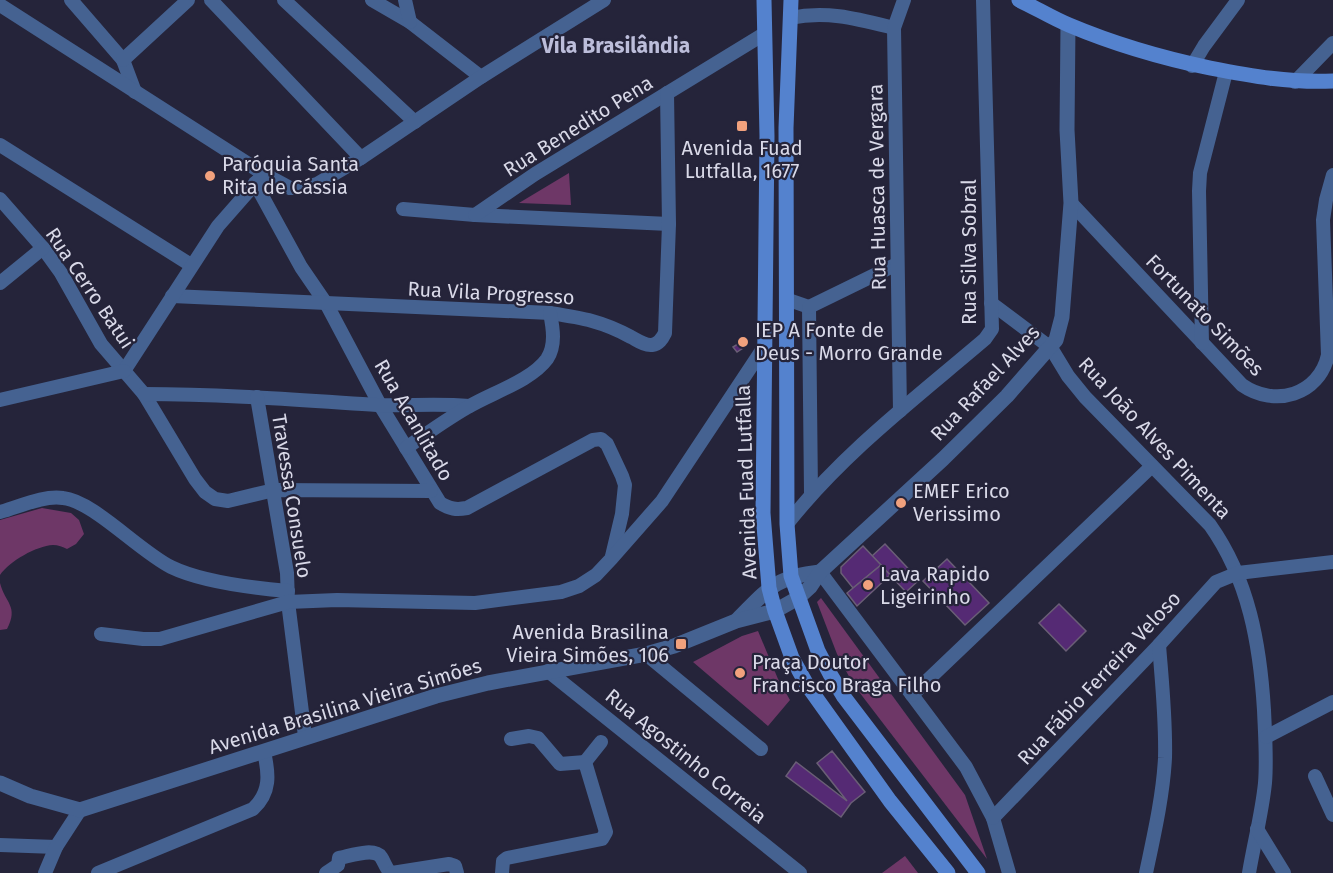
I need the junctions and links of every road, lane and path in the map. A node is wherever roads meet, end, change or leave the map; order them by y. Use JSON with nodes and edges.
{"nodes":[{"id":1,"x":70,"y":0,"type":"edge"},
{"id":2,"x":188,"y":0,"type":"edge"},
{"id":3,"x":211,"y":0,"type":"edge"},
{"id":4,"x":284,"y":0,"type":"edge"},
{"id":5,"x":372,"y":0,"type":"edge"},
{"id":6,"x":405,"y":0,"type":"edge"},
{"id":7,"x":604,"y":0,"type":"edge"},
{"id":8,"x":764,"y":0,"type":"edge"},
{"id":9,"x":791,"y":0,"type":"edge"},
{"id":10,"x":904,"y":0,"type":"edge"},
{"id":11,"x":983,"y":0,"type":"edge"},
{"id":12,"x":1019,"y":0,"type":"edge"},
{"id":13,"x":1238,"y":0,"type":"edge"},
{"id":14,"x":0,"y":5,"type":"edge"},
{"id":15,"x":790,"y":18,"type":"junction"},
{"id":16,"x":410,"y":22,"type":"junction"},
{"id":17,"x":1068,"y":24,"type":"junction"},
{"id":18,"x":894,"y":28,"type":"junction"},
{"id":19,"x":764,"y":33,"type":"junction"},
{"id":20,"x":1333,"y":43,"type":"edge"},
{"id":21,"x":123,"y":60,"type":"junction"},
{"id":22,"x":1192,"y":66,"type":"junction"},
{"id":23,"x":1226,"y":72,"type":"junction"},
{"id":24,"x":481,"y":77,"type":"junction"},
{"id":25,"x":1333,"y":81,"type":"edge"},
{"id":26,"x":1294,"y":82,"type":"junction"},
{"id":27,"x":135,"y":92,"type":"junction"},
{"id":28,"x":667,"y":93,"type":"junction"},
{"id":29,"x":766,"y":98,"type":"junction"},
{"id":30,"x":787,"y":104,"type":"junction"},
{"id":31,"x":415,"y":122,"type":"junction"},
{"id":32,"x":0,"y":145,"type":"edge"},
{"id":33,"x":361,"y":158,"type":"junction"},
{"id":34,"x":1333,"y":175,"type":"edge"},
{"id":35,"x":260,"y":178,"type":"junction"},
{"id":36,"x":0,"y":199,"type":"edge"},
{"id":37,"x":1071,"y":203,"type":"junction"},
{"id":38,"x":403,"y":209,"type":"dead end"},
{"id":39,"x":475,"y":215,"type":"junction"},
{"id":40,"x":669,"y":224,"type":"junction"},
{"id":41,"x":43,"y":248,"type":"junction"},
{"id":42,"x":897,"y":264,"type":"junction"},
{"id":43,"x":191,"y":265,"type":"junction"},
{"id":44,"x":0,"y":283,"type":"edge"},
{"id":45,"x":172,"y":296,"type":"junction"},
{"id":46,"x":786,"y":299,"type":"junction"},
{"id":47,"x":991,"y":303,"type":"junction"},
{"id":48,"x":327,"y":305,"type":"junction"},
{"id":49,"x":809,"y":307,"type":"junction"},
{"id":50,"x":550,"y":313,"type":"junction"},
{"id":51,"x":1202,"y":343,"type":"junction"},
{"id":52,"x":764,"y":347,"type":"junction"},
{"id":53,"x":1051,"y":348,"type":"junction"},
{"id":54,"x":124,"y":371,"type":"junction"},
{"id":55,"x":144,"y":394,"type":"junction"},
{"id":56,"x":256,"y":397,"type":"junction"},
{"id":57,"x":0,"y":400,"type":"edge"},
{"id":58,"x":380,"y":405,"type":"junction"},
{"id":59,"x":469,"y":406,"type":"junction"},
{"id":60,"x":900,"y":411,"type":"junction"},
{"id":61,"x":406,"y":448,"type":"junction"},
{"id":62,"x":1152,"y":466,"type":"junction"},
{"id":63,"x":274,"y":490,"type":"junction"},
{"id":64,"x":431,"y":491,"type":"junction"},
{"id":65,"x":812,"y":493,"type":"junction"},
{"id":66,"x":0,"y":512,"type":"edge"},
{"id":67,"x":788,"y":524,"type":"junction"},
{"id":68,"x":612,"y":558,"type":"junction"},
{"id":69,"x":1333,"y":562,"type":"edge"},
{"id":70,"x":820,"y":572,"type":"junction"},
{"id":71,"x":1238,"y":573,"type":"junction"},
{"id":72,"x":791,"y":576,"type":"junction"},
{"id":73,"x":769,"y":588,"type":"junction"},
{"id":74,"x":288,"y":596,"type":"junction"},
{"id":75,"x":798,"y":598,"type":"junction"},
{"id":76,"x":775,"y":611,"type":"junction"},
{"id":77,"x":736,"y":621,"type":"junction"},
{"id":78,"x":101,"y":634,"type":"dead end"},
{"id":79,"x":1159,"y":645,"type":"junction"},
{"id":80,"x":646,"y":654,"type":"junction"},
{"id":81,"x":548,"y":671,"type":"junction"},
{"id":82,"x":912,"y":694,"type":"junction"},
{"id":83,"x":1333,"y":702,"type":"edge"},
{"id":84,"x":305,"y":736,"type":"junction"},
{"id":85,"x":1266,"y":737,"type":"junction"},
{"id":86,"x":511,"y":739,"type":"dead end"},
{"id":87,"x":601,"y":742,"type":"dead end"},
{"id":88,"x":761,"y":749,"type":"dead end"},
{"id":89,"x":264,"y":752,"type":"junction"},
{"id":90,"x":585,"y":762,"type":"junction"},
{"id":91,"x":1315,"y":776,"type":"dead end"},
{"id":92,"x":0,"y":783,"type":"edge"},
{"id":93,"x":80,"y":810,"type":"junction"},
{"id":94,"x":1333,"y":815,"type":"edge"},
{"id":95,"x":993,"y":818,"type":"junction"},
{"id":96,"x":1257,"y":829,"type":"junction"},
{"id":97,"x":0,"y":845,"type":"edge"},
{"id":98,"x":56,"y":847,"type":"junction"},
{"id":99,"x":330,"y":871,"type":"edge"},
{"id":100,"x":45,"y":873,"type":"edge"},
{"id":101,"x":98,"y":873,"type":"edge"},
{"id":102,"x":392,"y":873,"type":"edge"},
{"id":103,"x":457,"y":873,"type":"edge"},
{"id":104,"x":502,"y":873,"type":"edge"},
{"id":105,"x":800,"y":873,"type":"edge"},
{"id":106,"x":948,"y":873,"type":"edge"},
{"id":107,"x":978,"y":873,"type":"edge"},
{"id":108,"x":1008,"y":873,"type":"edge"},
{"id":109,"x":1146,"y":873,"type":"edge"},
{"id":110,"x":1249,"y":873,"type":"edge"},
{"id":111,"x":1284,"y":873,"type":"edge"}],
"edges":[{"from":1,"to":21,"type":"street"},
{"from":2,"to":21,"type":"street"},
{"from":3,"to":33,"type":"street"},
{"from":4,"to":31,"type":"street"},
{"from":5,"to":16,"type":"street"},
{"from":6,"to":16,"type":"street"},
{"from":7,"to":24,"type":"street"},
{"from":8,"to":19,"type":"main road","name":"Avenida Fuad Lutfalla"},
{"from":9,"to":15,"type":"main road","name":"Avenida Fuad Lutfalla"},
{"from":10,"to":18,"type":"street","name":"Rua Huasca de Vergara"},
{"from":11,"to":47,"type":"street","name":"Rua Silva Sobral"},
{"from":12,"to":17,"type":"main road"},
{"from":13,"to":22,"type":"street"},
{"from":14,"to":27,"type":"street"},
{"from":15,"to":18,"type":"street"},
{"from":15,"to":30,"type":"main road","name":"Avenida Fuad Lutfalla"},
{"from":16,"to":24,"type":"street"},
{"from":17,"to":22,"type":"main road"},
{"from":17,"to":37,"type":"street","name":"Rua Rafael Alves"},
{"from":18,"to":42,"type":"street","name":"Rua Huasca de Vergara"},
{"from":19,"to":28,"type":"street","name":"Rua Benedito Pena"},
{"from":19,"to":29,"type":"main road","name":"Avenida Fuad Lutfalla"},
{"from":20,"to":26,"type":"street"},
{"from":21,"to":27,"type":"street"},
{"from":22,"to":23,"type":"main road"},
{"from":23,"to":26,"type":"main road"},
{"from":23,"to":51,"type":"street"},
{"from":24,"to":31,"type":"street"},
{"from":25,"to":26,"type":"main road"},
{"from":27,"to":35,"type":"street"},
{"from":28,"to":39,"type":"street","name":"Rua Benedito Pena"},
{"from":28,"to":40,"type":"street","name":"Rua Vila Progresso"},
{"from":29,"to":30,"type":"main road"},
{"from":29,"to":52,"type":"main road","name":"Avenida Fuad Lutfalla"},
{"from":30,"to":46,"type":"main road","name":"Avenida Fuad Lutfalla"},
{"from":31,"to":33,"type":"street"},
{"from":32,"to":43,"type":"street"},
{"from":33,"to":35,"type":"street"},
{"from":34,"to":51,"type":"street","name":"Fortunato Simões"},
{"from":35,"to":43,"type":"street"},
{"from":35,"to":48,"type":"street","name":"Rua Acanlitado"},
{"from":36,"to":41,"type":"street","name":"Rua Cerro Batui"},
{"from":37,"to":51,"type":"street","name":"Fortunato Simões"},
{"from":37,"to":53,"type":"street","name":"Rua Rafael Alves"},
{"from":38,"to":39,"type":"street"},
{"from":39,"to":40,"type":"street"},
{"from":40,"to":50,"type":"street","name":"Rua Vila Progresso"},
{"from":41,"to":44,"type":"street"},
{"from":41,"to":54,"type":"street","name":"Rua Cerro Batui"},
{"from":42,"to":49,"type":"street"},
{"from":42,"to":60,"type":"street","name":"Rua Huasca de Vergara"},
{"from":43,"to":45,"type":"street"},
{"from":45,"to":48,"type":"street","name":"Rua Vila Progresso"},
{"from":45,"to":54,"type":"street"},
{"from":46,"to":49,"type":"street"},
{"from":46,"to":67,"type":"main road","name":"Avenida Fuad Lutfalla"},
{"from":47,"to":53,"type":"street"},
{"from":47,"to":60,"type":"street","name":"Rua Silva Sobral"},
{"from":48,"to":50,"type":"street","name":"Rua Vila Progresso"},
{"from":48,"to":58,"type":"street","name":"Rua Acanlitado"},
{"from":49,"to":65,"type":"street"},
{"from":50,"to":59,"type":"street"},
{"from":52,"to":68,"type":"street"},
{"from":52,"to":73,"type":"main road","name":"Avenida Fuad Lutfalla"},
{"from":53,"to":62,"type":"street","name":"Rua João Alves Pimenta"},
{"from":53,"to":70,"type":"street","name":"Rua Rafael Alves"},
{"from":54,"to":55,"type":"street","name":"Rua Cerro Batui"},
{"from":54,"to":57,"type":"street"},
{"from":55,"to":56,"type":"street"},
{"from":55,"to":63,"type":"street","name":"Rua Cerro Batui"},
{"from":56,"to":58,"type":"street"},
{"from":56,"to":63,"type":"street","name":"Travessa Consuelo"},
{"from":58,"to":59,"type":"street"},
{"from":58,"to":61,"type":"street","name":"Rua Acanlitado"},
{"from":59,"to":61,"type":"street"},
{"from":60,"to":65,"type":"street","name":"Rua Silva Sobral"},
{"from":61,"to":64,"type":"street","name":"Rua Acanlitado"},
{"from":62,"to":71,"type":"street","name":"Rua João Alves Pimenta"},
{"from":62,"to":82,"type":"street"},
{"from":63,"to":64,"type":"street","name":"Rua Cerro Batui"},
{"from":63,"to":74,"type":"street","name":"Travessa Consuelo"},
{"from":64,"to":68,"type":"street","name":"Rua Acanlitado"},
{"from":65,"to":67,"type":"street","name":"Rua Silva Sobral"},
{"from":66,"to":74,"type":"street"},
{"from":67,"to":72,"type":"main road","name":"Avenida Fuad Lutfalla"},
{"from":68,"to":74,"type":"street"},
{"from":69,"to":71,"type":"street"},
{"from":70,"to":72,"type":"street","name":"Avenida Brasilina Vieira Simões"},
{"from":70,"to":75,"type":"street","name":"Avenida Brasilina Vieira Simões"},
{"from":70,"to":82,"type":"street"},
{"from":71,"to":79,"type":"street","name":"Rua Fábio Ferreira Veloso"},
{"from":71,"to":85,"type":"street","name":"Rua João Alves Pimenta"},
{"from":72,"to":73,"type":"street","name":"Avenida Brasilina Vieira Simões"},
{"from":72,"to":75,"type":"main road","name":"Avenida Fuad Lutfalla"},
{"from":73,"to":76,"type":"main road","name":"Avenida Fuad Lutfalla"},
{"from":73,"to":77,"type":"street","name":"Avenida Brasilina Vieira Simões"},
{"from":74,"to":78,"type":"street"},
{"from":74,"to":84,"type":"street","name":"Travessa Consuelo"},
{"from":75,"to":76,"type":"street","name":"Avenida Brasilina Vieira Simões"},
{"from":75,"to":107,"type":"main road","name":"Avenida Fuad Lutfalla"},
{"from":76,"to":77,"type":"street","name":"Avenida Brasilina Vieira Simões"},
{"from":76,"to":106,"type":"main road","name":"Avenida Fuad Lutfalla"},
{"from":77,"to":80,"type":"street","name":"Avenida Brasilina Vieira Simões"},
{"from":79,"to":95,"type":"street","name":"Rua Fábio Ferreira Veloso"},
{"from":79,"to":109,"type":"street"},
{"from":80,"to":81,"type":"street","name":"Avenida Brasilina Vieira Simões"},
{"from":80,"to":88,"type":"street"},
{"from":81,"to":84,"type":"street","name":"Avenida Brasilina Vieira Simões"},
{"from":81,"to":105,"type":"street","name":"Rua Agostinho Correia"},
{"from":82,"to":95,"type":"street"},
{"from":83,"to":85,"type":"street"},
{"from":84,"to":89,"type":"street","name":"Avenida Brasilina Vieira Simões"},
{"from":85,"to":96,"type":"street","name":"Rua João Alves Pimenta"},
{"from":86,"to":90,"type":"street"},
{"from":87,"to":90,"type":"street"},
{"from":89,"to":93,"type":"street","name":"Avenida Brasilina Vieira Simões"},
{"from":89,"to":101,"type":"street"},
{"from":90,"to":104,"type":"street"},
{"from":91,"to":94,"type":"street"},
{"from":92,"to":93,"type":"street"},
{"from":93,"to":98,"type":"street"},
{"from":95,"to":108,"type":"street"},
{"from":96,"to":110,"type":"street","name":"Rua João Alves Pimenta"},
{"from":96,"to":111,"type":"street"},
{"from":97,"to":98,"type":"street"},
{"from":98,"to":100,"type":"street"},
{"from":99,"to":102,"type":"street"},
{"from":102,"to":103,"type":"street"}]}
